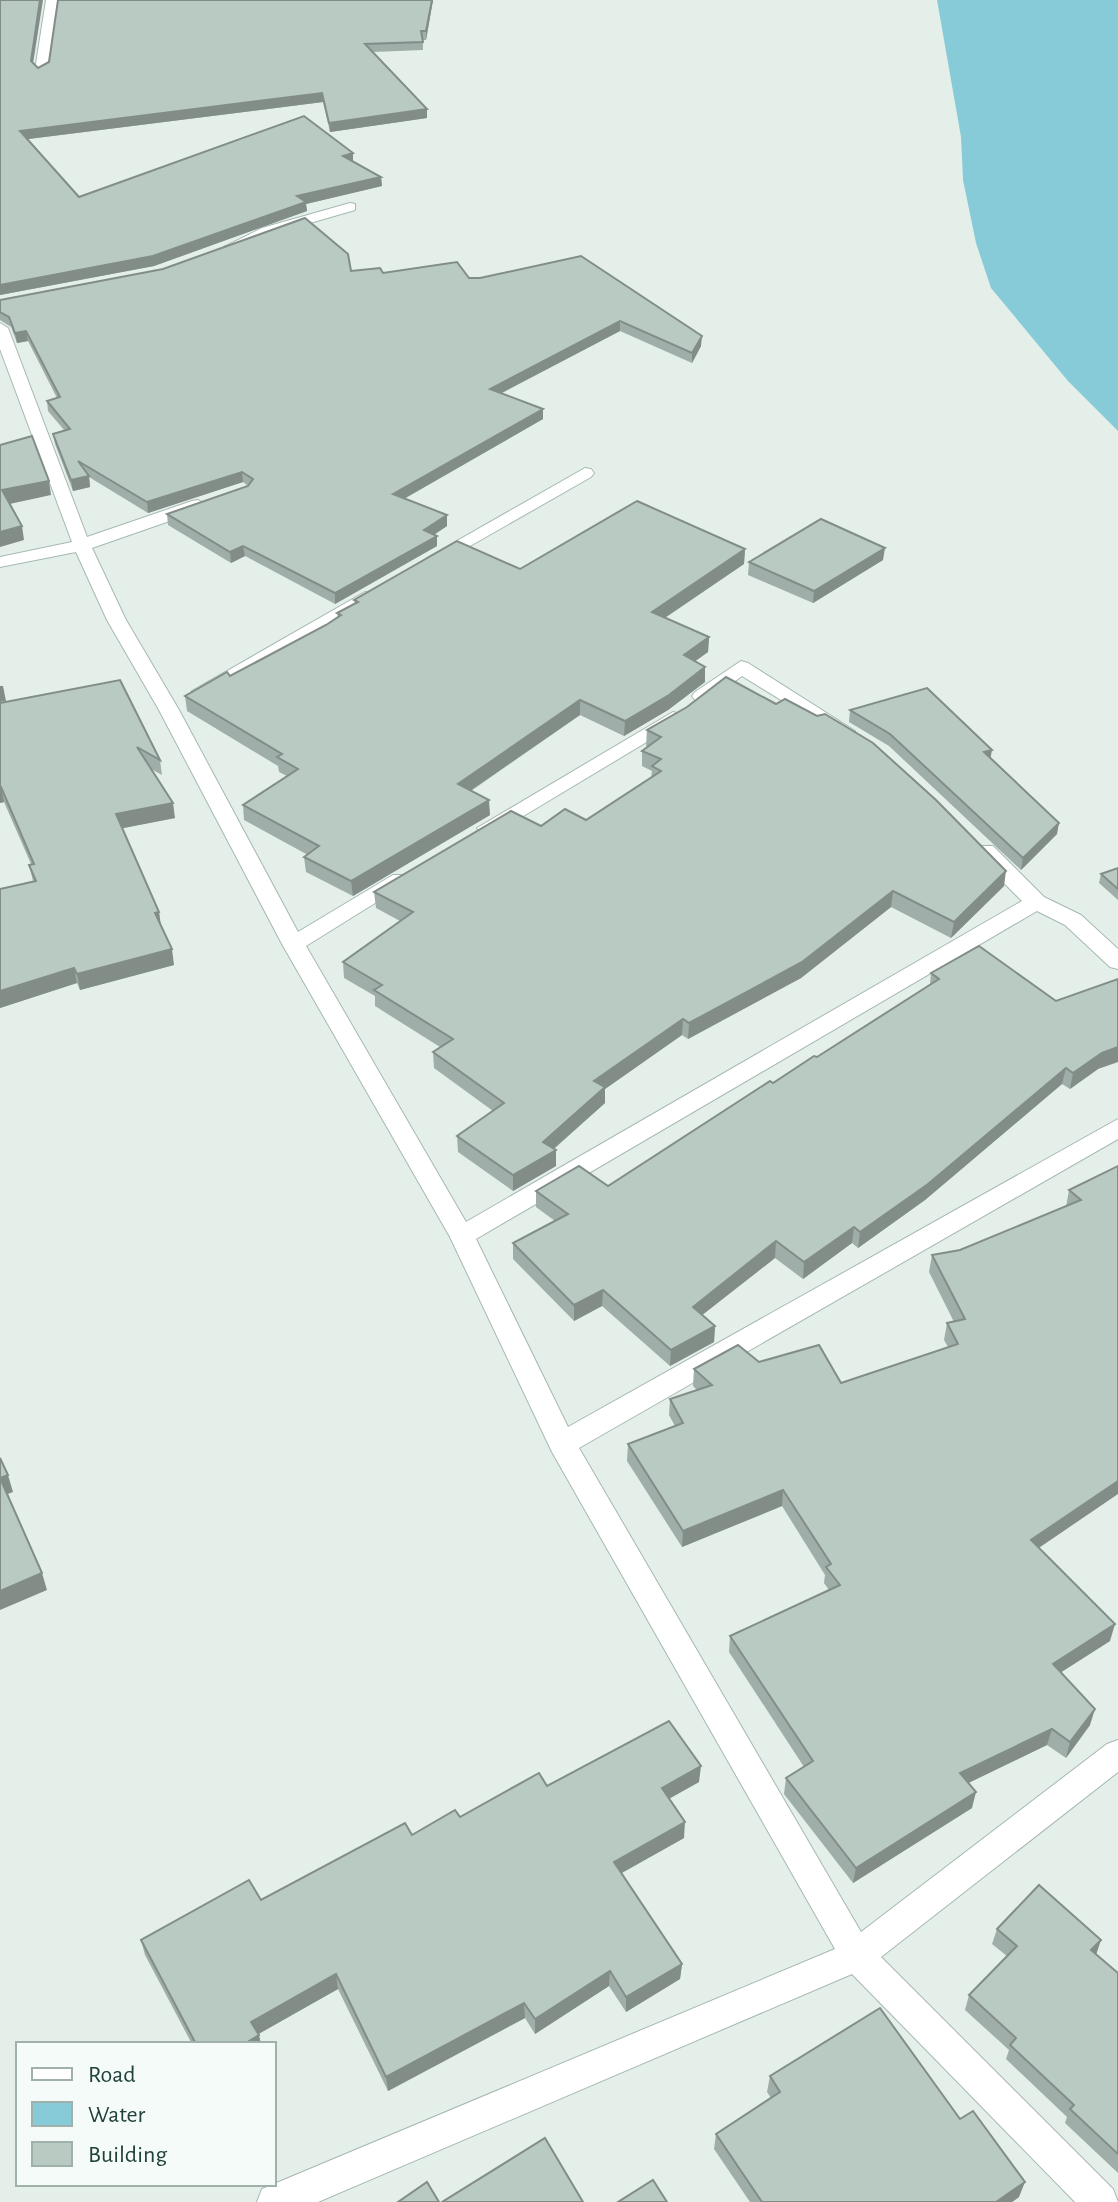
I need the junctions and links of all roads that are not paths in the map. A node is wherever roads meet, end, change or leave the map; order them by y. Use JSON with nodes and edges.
{"nodes":[{"id":1,"x":52,"y":0,"type":"edge"},
{"id":2,"x":41,"y":70,"type":"edge"},
{"id":3,"x":350,"y":207,"type":"dead end"},
{"id":4,"x":217,"y":253,"type":"edge"},
{"id":5,"x":0,"y":328,"type":"edge"},
{"id":6,"x":585,"y":473,"type":"dead end"},
{"id":7,"x":213,"y":500,"type":"edge"},
{"id":8,"x":82,"y":545,"type":"junction"},
{"id":9,"x":0,"y":562,"type":"edge"},
{"id":10,"x":417,"y":569,"type":"edge"},
{"id":11,"x":376,"y":592,"type":"edge"},
{"id":12,"x":169,"y":710,"type":"junction"},
{"id":13,"x":867,"y":744,"type":"edge"},
{"id":14,"x":471,"y":838,"type":"edge"},
{"id":15,"x":974,"y":840,"type":"edge"},
{"id":16,"x":416,"y":870,"type":"edge"},
{"id":17,"x":1036,"y":902,"type":"junction"},
{"id":18,"x":293,"y":944,"type":"junction"},
{"id":19,"x":1118,"y":962,"type":"edge"},
{"id":20,"x":1118,"y":1128,"type":"edge"},
{"id":21,"x":462,"y":1236,"type":"junction"},
{"id":22,"x":562,"y":1444,"type":"junction"},
{"id":23,"x":1118,"y":1754,"type":"edge"},
{"id":24,"x":857,"y":1956,"type":"junction"},
{"id":25,"x":275,"y":2202,"type":"edge"},
{"id":26,"x":1100,"y":2202,"type":"edge"}],
"edges":[{"from":1,"to":2,"type":"street"},
{"from":3,"to":4,"type":"street"},
{"from":5,"to":8,"type":"street"},
{"from":6,"to":10,"type":"street"},
{"from":7,"to":8,"type":"street"},
{"from":8,"to":9,"type":"street"},
{"from":8,"to":12,"type":"street"},
{"from":11,"to":12,"type":"street"},
{"from":12,"to":18,"type":"street"},
{"from":13,"to":14,"type":"street"},
{"from":15,"to":17,"type":"street"},
{"from":16,"to":18,"type":"street"},
{"from":17,"to":19,"type":"street"},
{"from":17,"to":21,"type":"street"},
{"from":18,"to":21,"type":"street"},
{"from":20,"to":22,"type":"street"},
{"from":21,"to":22,"type":"street"},
{"from":22,"to":24,"type":"street"},
{"from":23,"to":24,"type":"street"},
{"from":24,"to":25,"type":"street"},
{"from":24,"to":26,"type":"street"}]}
